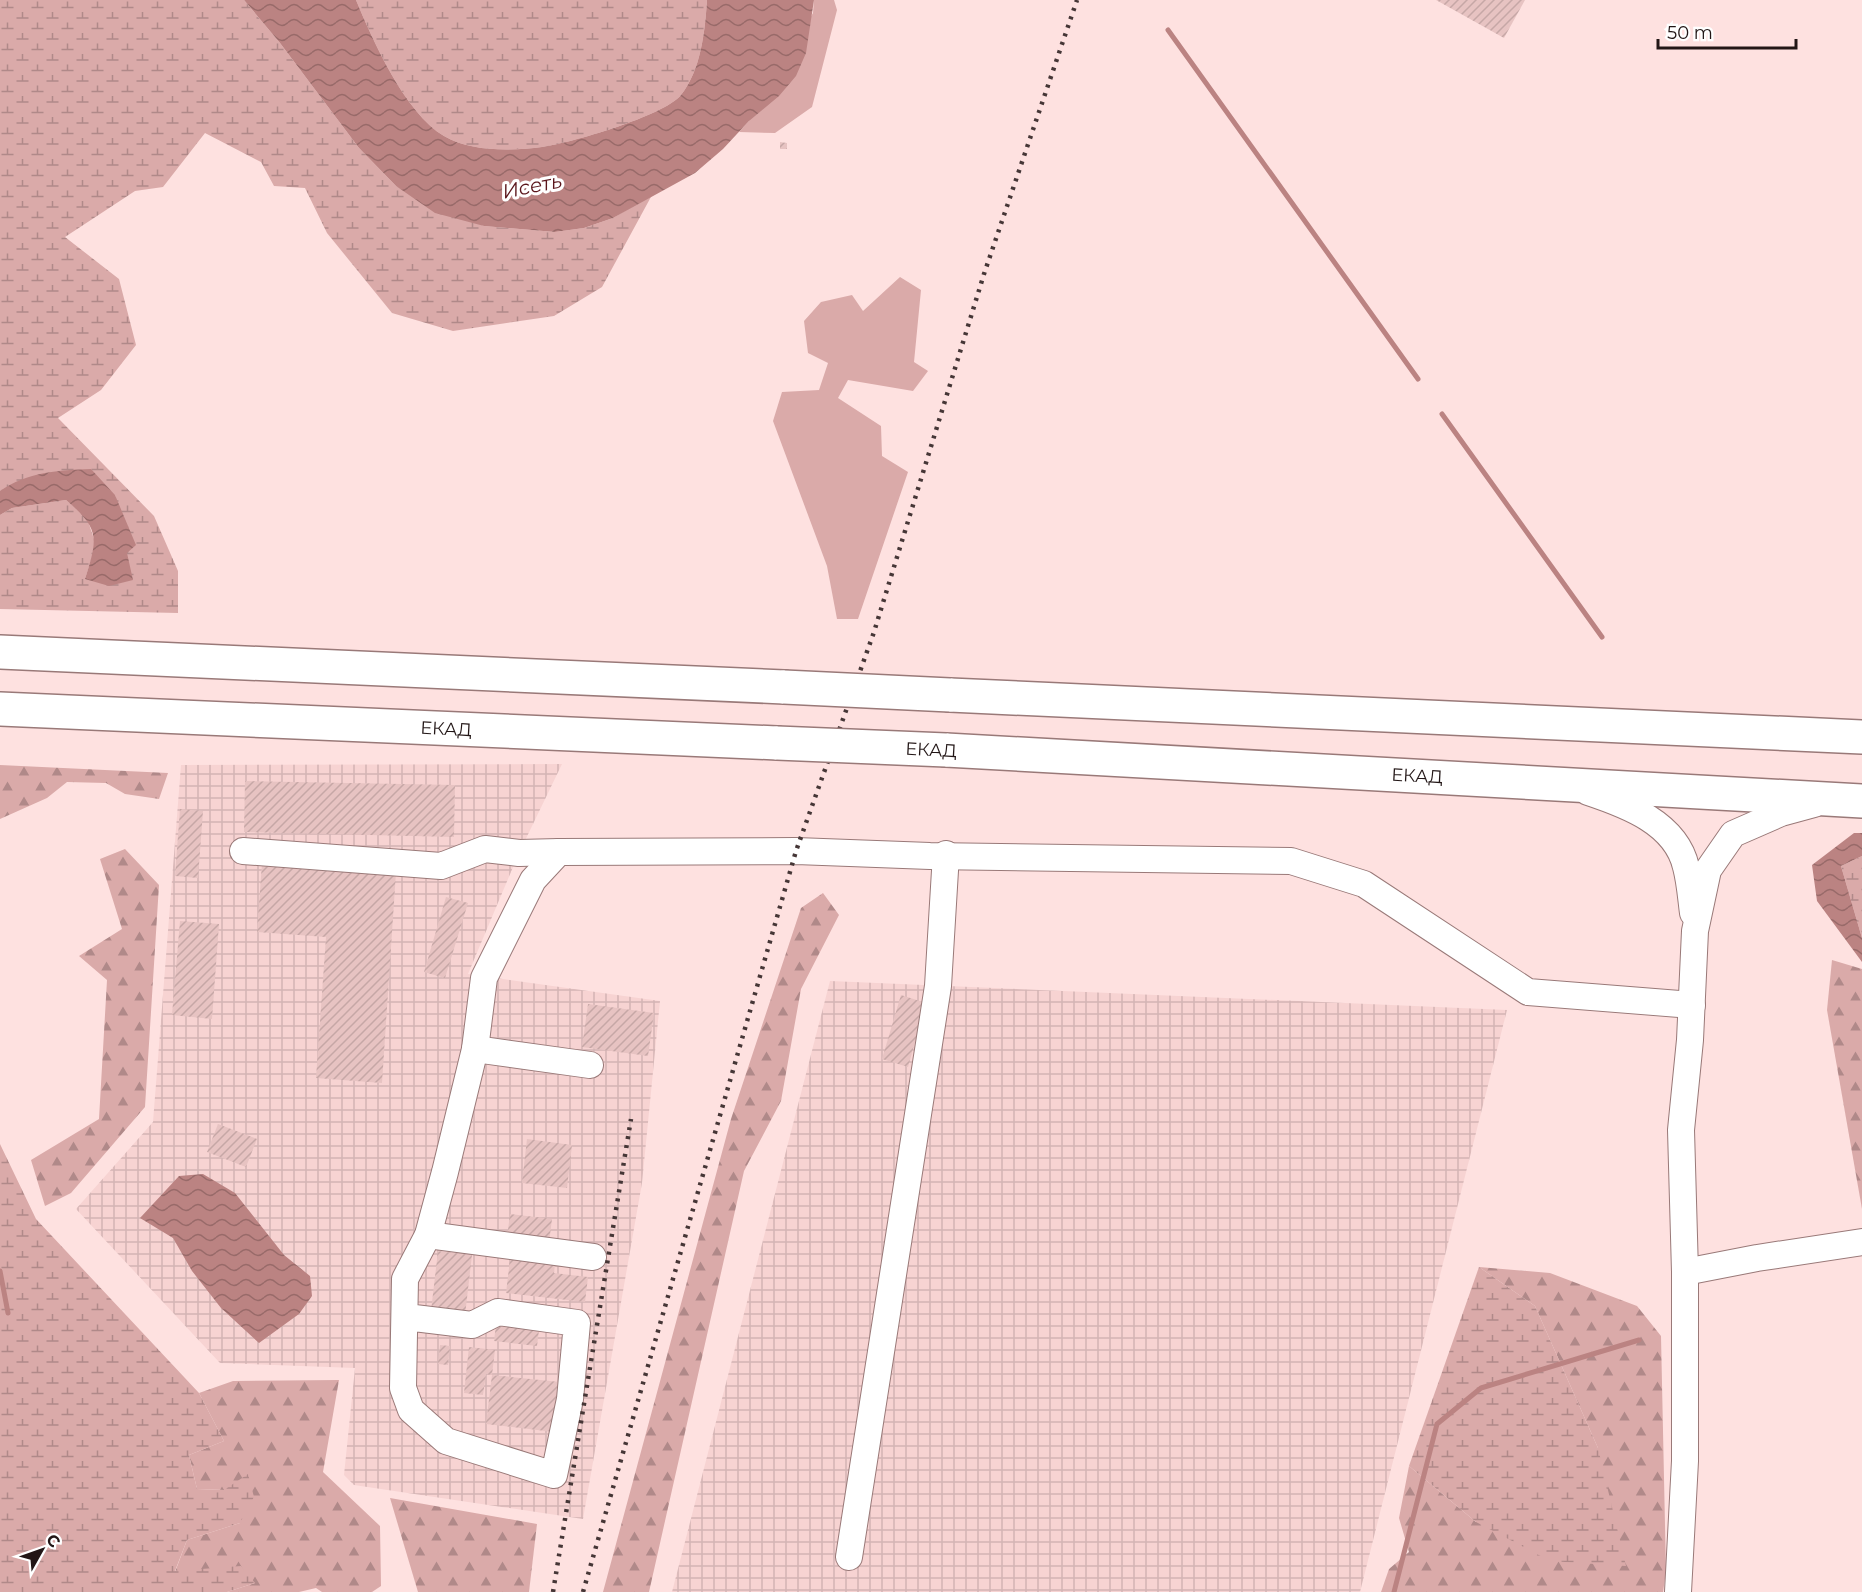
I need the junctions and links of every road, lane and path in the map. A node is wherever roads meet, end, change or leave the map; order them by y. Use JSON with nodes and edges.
{"nodes":[{"id":1,"x":0,"y":652,"type":"edge"},
{"id":2,"x":0,"y":709,"type":"edge"},
{"id":3,"x":1862,"y":737,"type":"edge"},
{"id":4,"x":1560,"y":783,"type":"junction"},
{"id":5,"x":1848,"y":800,"type":"edge"},
{"id":6,"x":243,"y":851,"type":"dead end"},
{"id":7,"x":559,"y":852,"type":"junction"},
{"id":8,"x":946,"y":854,"type":"junction"},
{"id":9,"x":1695,"y":931,"type":"junction"},
{"id":10,"x":1692,"y":1005,"type":"junction"},
{"id":11,"x":475,"y":1048,"type":"junction"},
{"id":12,"x":591,"y":1065,"type":"dead end"},
{"id":13,"x":429,"y":1234,"type":"junction"},
{"id":14,"x":1862,"y":1242,"type":"edge"},
{"id":15,"x":593,"y":1257,"type":"dead end"},
{"id":16,"x":1685,"y":1272,"type":"junction"},
{"id":17,"x":406,"y":1317,"type":"junction"},
{"id":18,"x":849,"y":1557,"type":"dead end"},
{"id":19,"x":1678,"y":1592,"type":"edge"}],
"edges":[{"from":1,"to":3,"type":"highway","bridge":true},
{"from":2,"to":4,"type":"highway","name":"ЕКАД","bridge":true},
{"from":4,"to":5,"type":"highway","name":"ЕКАД"},
{"from":4,"to":9,"type":"street"},
{"from":5,"to":9,"type":"street"},
{"from":6,"to":7,"type":"street"},
{"from":7,"to":8,"type":"street"},
{"from":7,"to":11,"type":"street"},
{"from":8,"to":10,"type":"street"},
{"from":8,"to":18,"type":"street"},
{"from":9,"to":10,"type":"street"},
{"from":10,"to":16,"type":"street"},
{"from":11,"to":12,"type":"street"},
{"from":11,"to":13,"type":"street"},
{"from":13,"to":15,"type":"street"},
{"from":13,"to":17,"type":"street"},
{"from":14,"to":16,"type":"street"},
{"from":16,"to":19,"type":"street"},
{"from":17,"to":17,"type":"street"}]}
